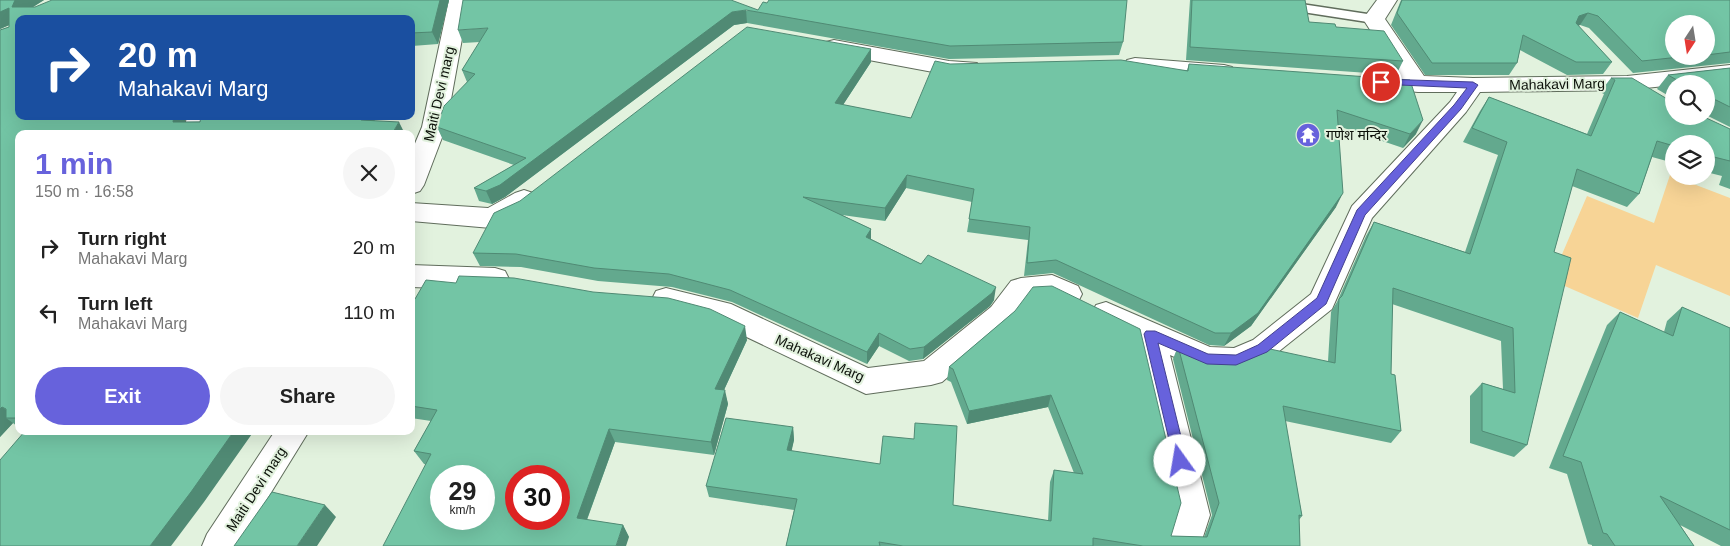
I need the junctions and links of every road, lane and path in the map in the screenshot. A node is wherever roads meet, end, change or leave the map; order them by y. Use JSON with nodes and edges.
{"nodes":[{"id":1,"x":459,"y":0,"type":"edge"},
{"id":2,"x":1251,"y":0,"type":"edge"},
{"id":3,"x":1387,"y":0,"type":"edge"},
{"id":4,"x":1374,"y":19,"type":"junction"},
{"id":5,"x":814,"y":44,"type":"edge"},
{"id":6,"x":1607,"y":62,"type":"edge"},
{"id":7,"x":1118,"y":64,"type":"edge"},
{"id":8,"x":989,"y":67,"type":"edge"},
{"id":9,"x":1730,"y":72,"type":"edge"},
{"id":10,"x":1241,"y":73,"type":"edge"},
{"id":11,"x":1353,"y":80,"type":"edge"},
{"id":12,"x":1627,"y":84,"type":"junction"},
{"id":13,"x":1418,"y":85,"type":"junction"},
{"id":14,"x":1473,"y":85,"type":"junction"},
{"id":15,"x":1653,"y":99,"type":"edge"},
{"id":16,"x":415,"y":175,"type":"edge"},
{"id":17,"x":538,"y":188,"type":"edge"},
{"id":18,"x":415,"y":212,"type":"edge"},
{"id":19,"x":415,"y":276,"type":"edge"},
{"id":20,"x":521,"y":280,"type":"edge"},
{"id":21,"x":644,"y":298,"type":"edge"},
{"id":22,"x":1150,"y":334,"type":"junction"},
{"id":23,"x":290,"y":435,"type":"edge"},
{"id":24,"x":219,"y":546,"type":"edge"},
{"id":25,"x":1183,"y":546,"type":"edge"}],
"edges":[{"from":1,"to":16,"type":"street","name":"Maiti Devi marg"},
{"from":2,"to":4,"type":"lane"},
{"from":3,"to":4,"type":"street"},
{"from":4,"to":13,"type":"street"},
{"from":5,"to":8,"type":"street"},
{"from":6,"to":12,"type":"street"},
{"from":7,"to":10,"type":"street"},
{"from":9,"to":12,"type":"street","name":"Mahakavi Marg"},
{"from":11,"to":13,"type":"street","name":"Mahakavi Marg"},
{"from":12,"to":14,"type":"street","name":"Mahakavi Marg"},
{"from":12,"to":15,"type":"street"},
{"from":13,"to":14,"type":"street","name":"Mahakavi Marg"},
{"from":14,"to":22,"type":"street","name":"Mahakavi Marg"},
{"from":17,"to":18,"type":"street"},
{"from":19,"to":20,"type":"street"},
{"from":21,"to":22,"type":"street","name":"Mahakavi Marg"},
{"from":22,"to":25,"type":"street"},
{"from":23,"to":24,"type":"street","name":"Maiti Devi marg"}]}
